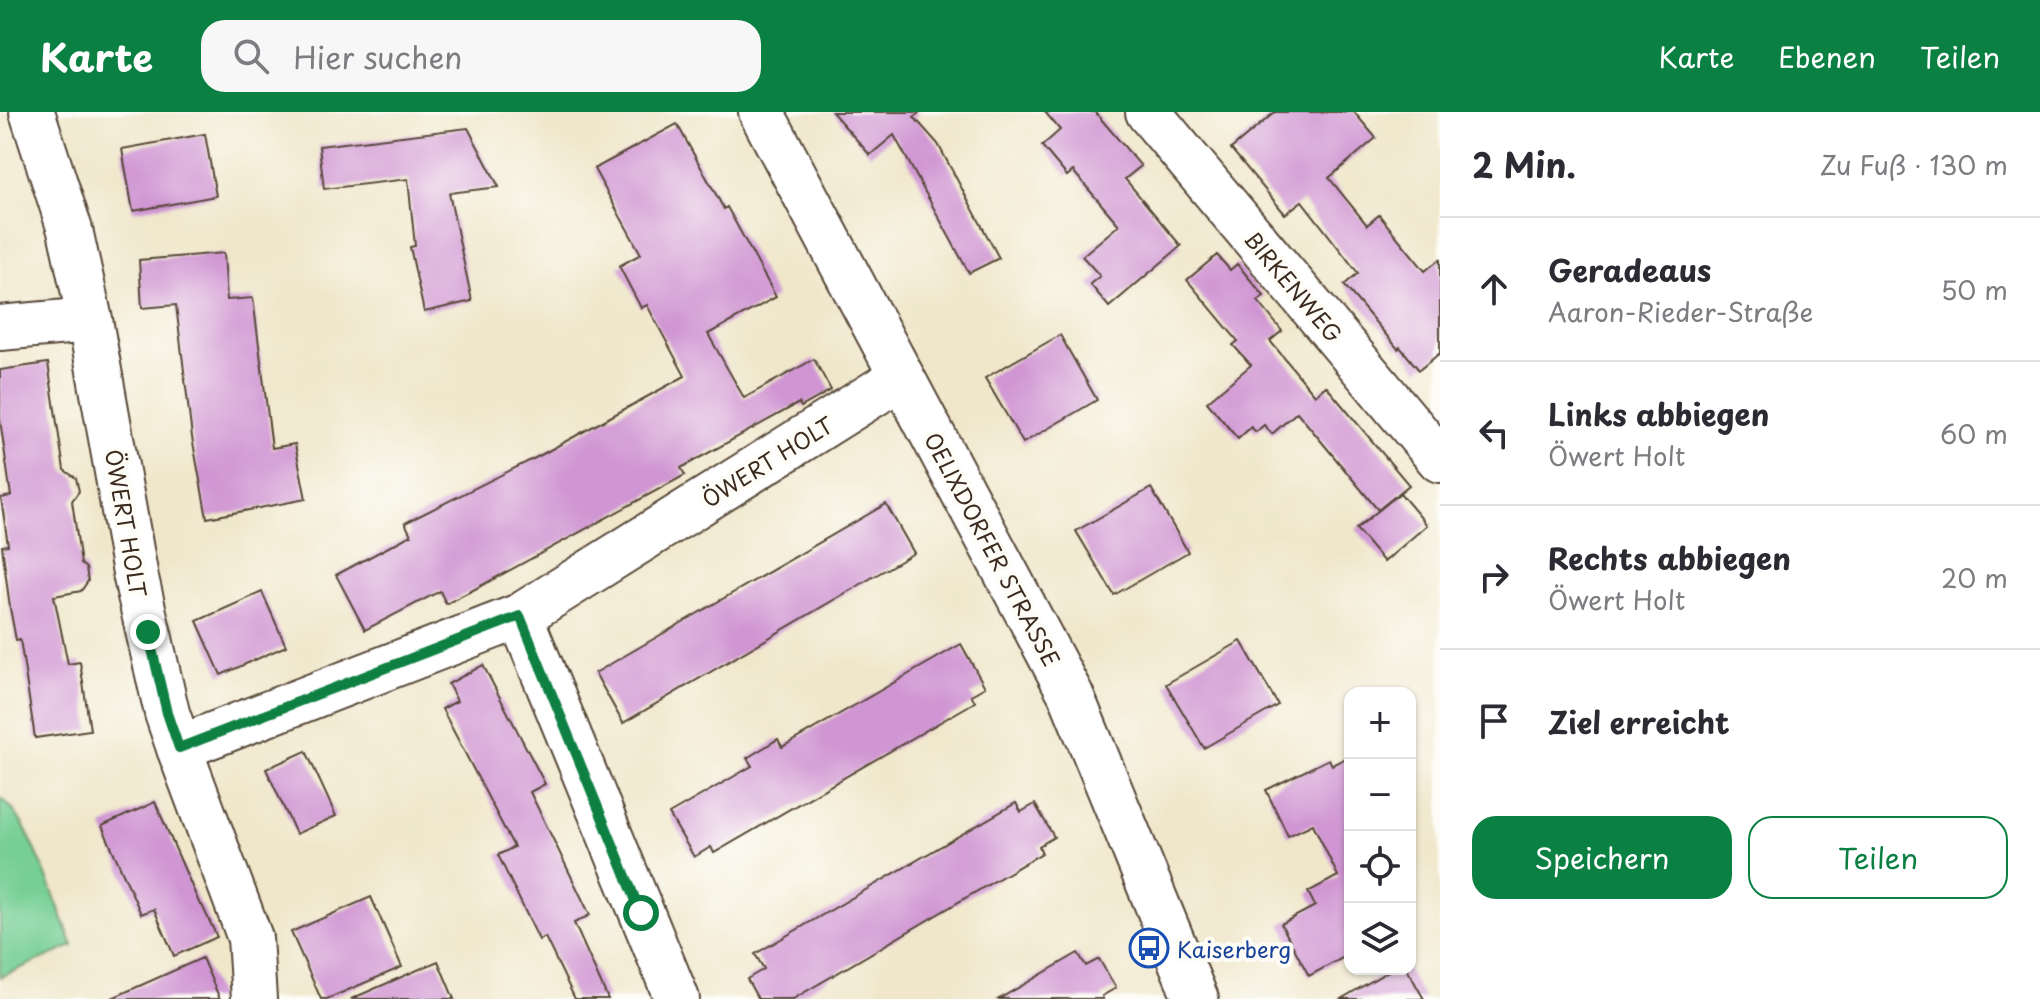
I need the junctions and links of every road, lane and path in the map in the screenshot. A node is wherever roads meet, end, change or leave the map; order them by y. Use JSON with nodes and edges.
{"nodes":[{"id":1,"x":32,"y":112,"type":"edge"},
{"id":2,"x":761,"y":112,"type":"edge"},
{"id":3,"x":1148,"y":112,"type":"edge"},
{"id":4,"x":90,"y":320,"type":"junction"},
{"id":5,"x":0,"y":328,"type":"edge"},
{"id":6,"x":901,"y":377,"type":"junction"},
{"id":7,"x":1440,"y":460,"type":"edge"},
{"id":8,"x":520,"y":616,"type":"junction"},
{"id":9,"x":179,"y":748,"type":"junction"},
{"id":10,"x":254,"y":999,"type":"edge"},
{"id":11,"x":677,"y":999,"type":"edge"},
{"id":12,"x":1196,"y":999,"type":"edge"}],
"edges":[{"from":1,"to":4,"type":"street","name":"ÖWERT HOLT"},
{"from":2,"to":6,"type":"street","name":"OELIXDORFER STRASSE"},
{"from":3,"to":7,"type":"street","name":"BIRKENWEG"},
{"from":4,"to":5,"type":"street"},
{"from":4,"to":9,"type":"street","name":"ÖWERT HOLT"},
{"from":6,"to":8,"type":"street","name":"ÖWERT HOLT"},
{"from":6,"to":12,"type":"street","name":"OELIXDORFER STRASSE"},
{"from":8,"to":9,"type":"street","name":"ÖWERT HOLT"},
{"from":8,"to":11,"type":"street"},
{"from":9,"to":10,"type":"street"}]}
